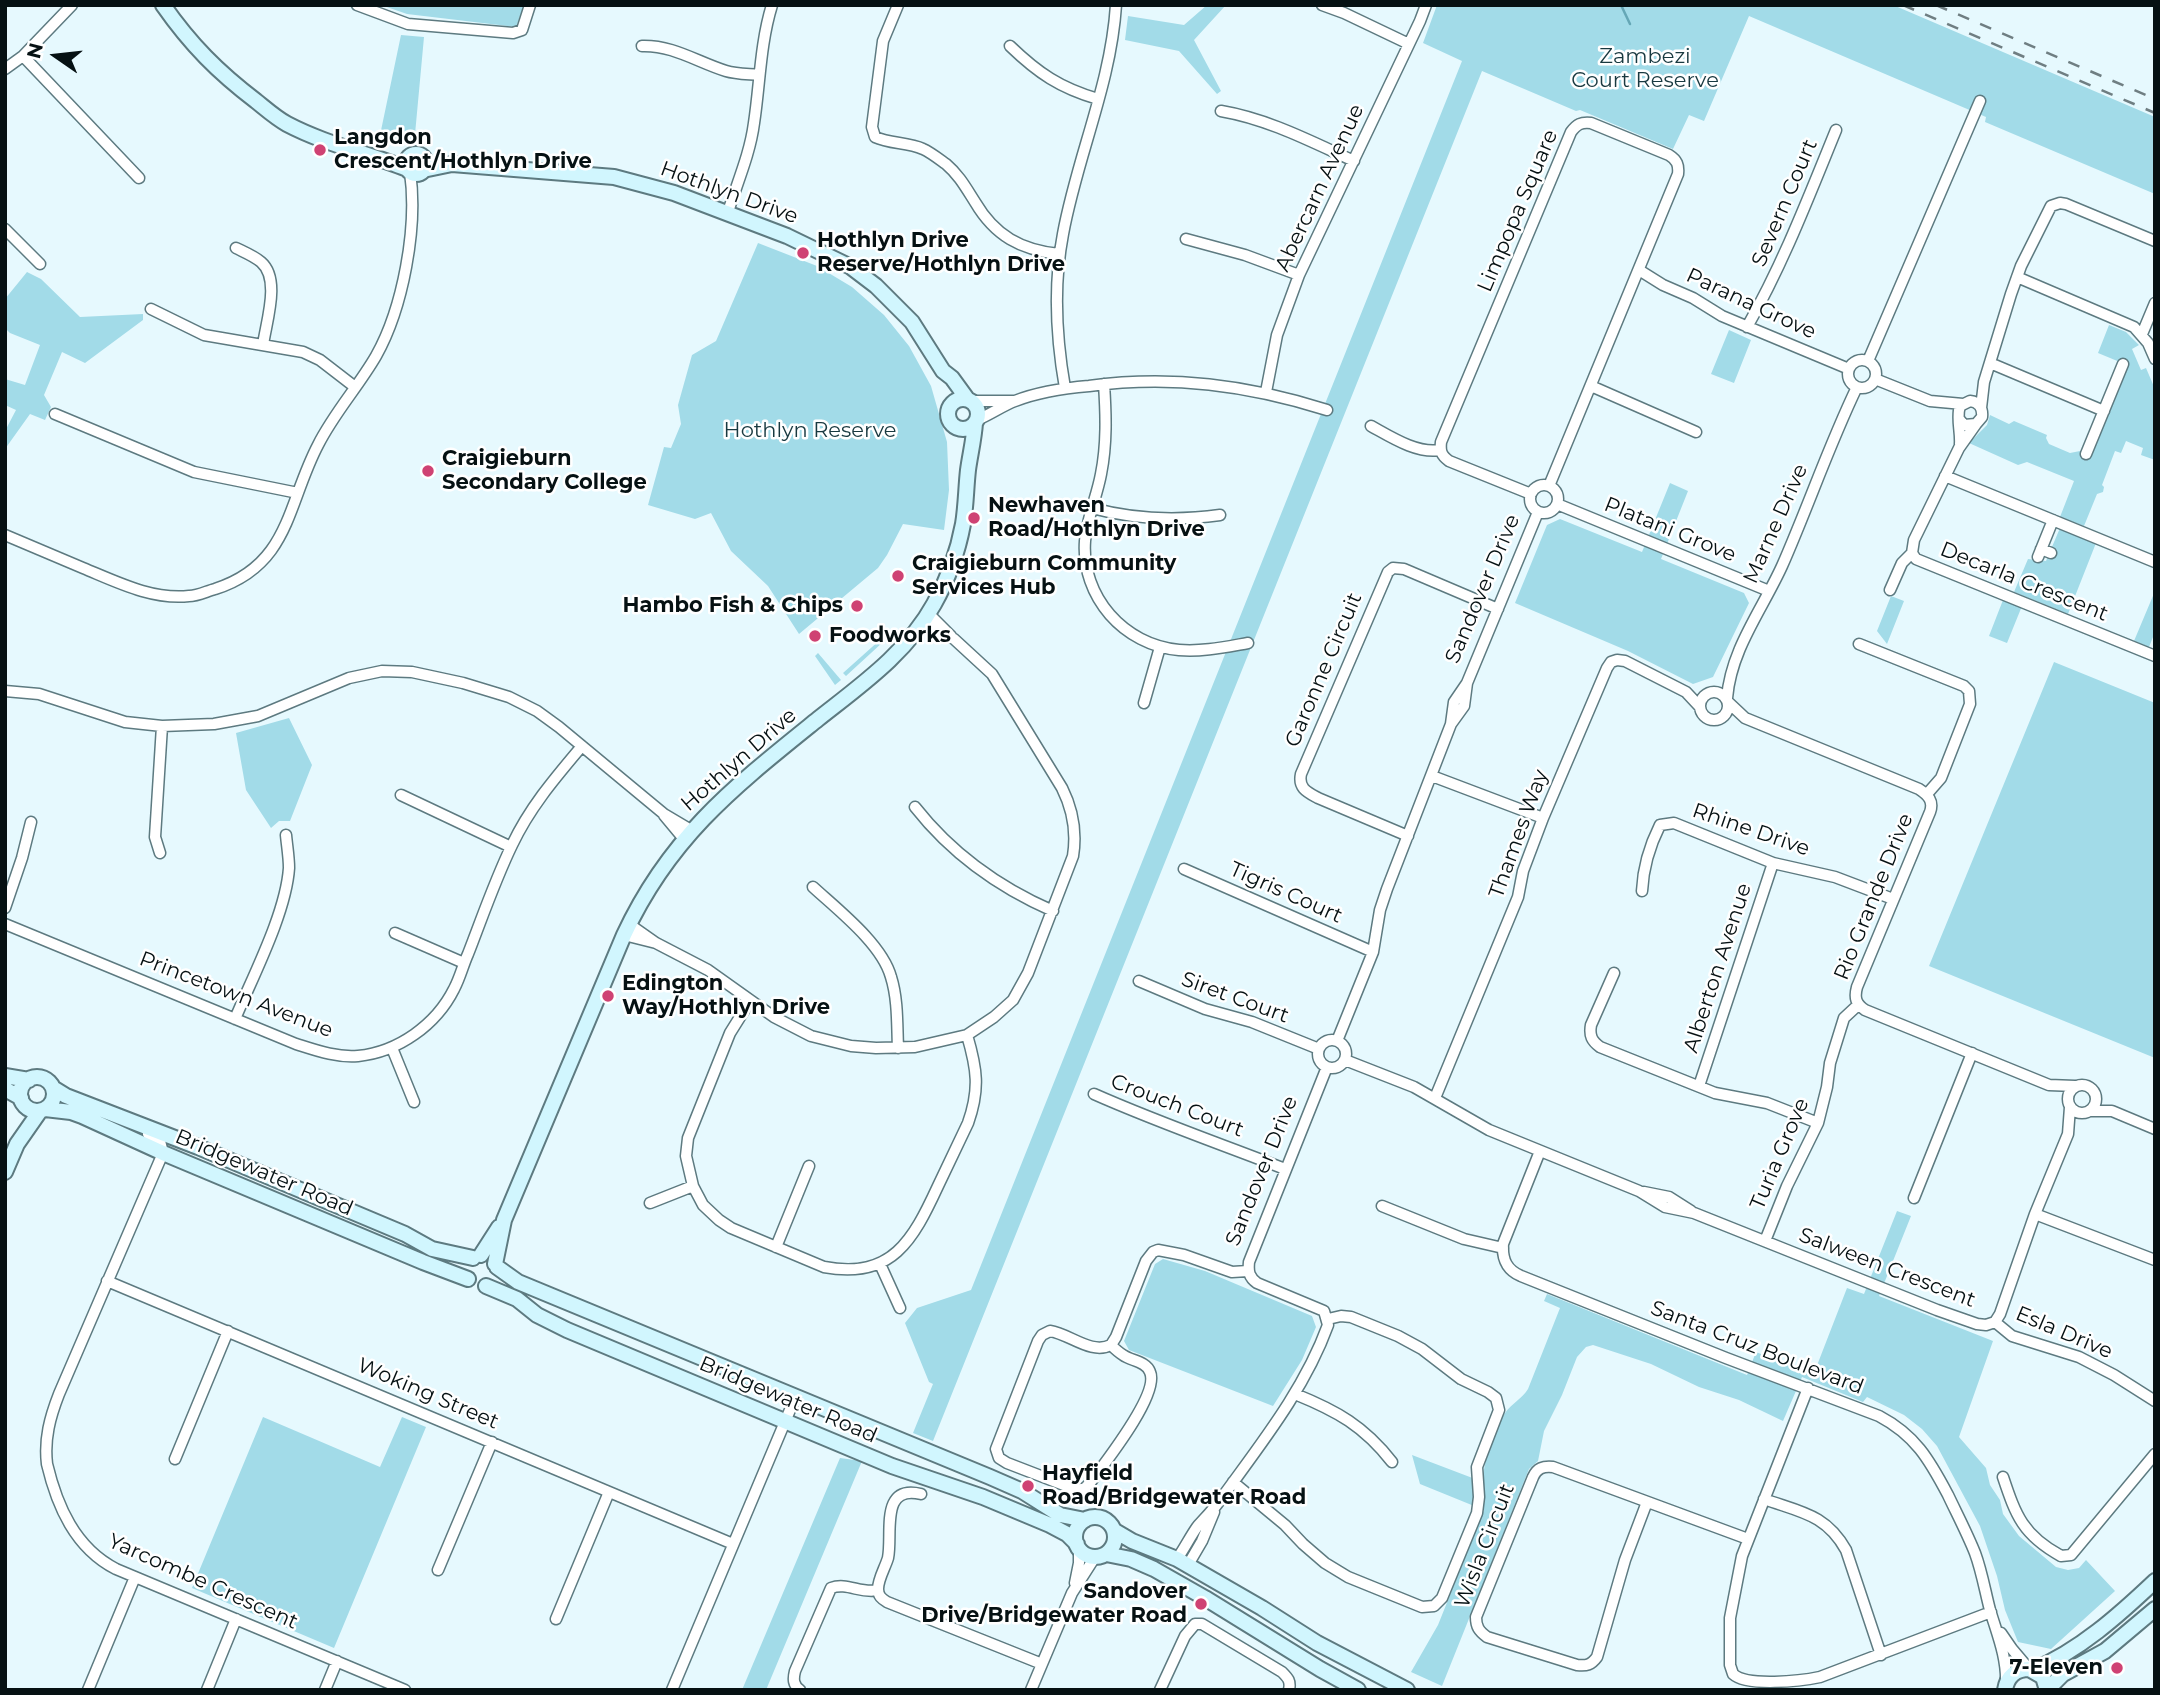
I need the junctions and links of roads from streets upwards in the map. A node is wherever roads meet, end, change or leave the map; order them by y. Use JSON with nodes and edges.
{"nodes":[{"id":1,"x":72,"y":5,"type":"edge"},
{"id":2,"x":163,"y":5,"type":"edge"},
{"id":3,"x":357,"y":5,"type":"edge"},
{"id":4,"x":530,"y":5,"type":"edge"},
{"id":5,"x":772,"y":5,"type":"edge"},
{"id":6,"x":898,"y":5,"type":"edge"},
{"id":7,"x":1116,"y":5,"type":"edge"},
{"id":8,"x":1322,"y":5,"type":"edge"},
{"id":9,"x":1426,"y":5,"type":"edge"},
{"id":10,"x":1409,"y":44,"type":"junction"},
{"id":11,"x":642,"y":46,"type":"dead end"},
{"id":12,"x":1010,"y":46,"type":"dead end"},
{"id":13,"x":23,"y":55,"type":"junction"},
{"id":14,"x":5,"y":69,"type":"edge"},
{"id":15,"x":758,"y":75,"type":"junction"},
{"id":16,"x":1098,"y":99,"type":"junction"},
{"id":17,"x":1980,"y":100,"type":"dead end"},
{"id":18,"x":1221,"y":111,"type":"dead end"},
{"id":19,"x":1836,"y":130,"type":"dead end"},
{"id":20,"x":1354,"y":161,"type":"junction"},
{"id":21,"x":415,"y":166,"type":"junction"},
{"id":22,"x":139,"y":178,"type":"dead end"},
{"id":23,"x":728,"y":212,"type":"junction"},
{"id":24,"x":5,"y":229,"type":"edge"},
{"id":25,"x":1186,"y":239,"type":"dead end"},
{"id":26,"x":2155,"y":241,"type":"edge"},
{"id":27,"x":236,"y":248,"type":"dead end"},
{"id":28,"x":1059,"y":254,"type":"junction"},
{"id":29,"x":40,"y":264,"type":"dead end"},
{"id":30,"x":1639,"y":270,"type":"junction"},
{"id":31,"x":1298,"y":275,"type":"junction"},
{"id":32,"x":2017,"y":277,"type":"junction"},
{"id":33,"x":2155,"y":303,"type":"edge"},
{"id":34,"x":151,"y":309,"type":"dead end"},
{"id":35,"x":1747,"y":327,"type":"junction"},
{"id":36,"x":2142,"y":334,"type":"junction"},
{"id":37,"x":263,"y":345,"type":"junction"},
{"id":38,"x":2155,"y":359,"type":"edge"},
{"id":39,"x":1868,"y":361,"type":"junction"},
{"id":40,"x":1990,"y":363,"type":"junction"},
{"id":41,"x":2123,"y":364,"type":"dead end"},
{"id":42,"x":1849,"y":369,"type":"junction"},
{"id":43,"x":943,"y":371,"type":"junction"},
{"id":44,"x":1875,"y":379,"type":"junction"},
{"id":45,"x":1984,"y":382,"type":"junction"},
{"id":46,"x":1104,"y":384,"type":"junction"},
{"id":47,"x":1591,"y":386,"type":"junction"},
{"id":48,"x":355,"y":387,"type":"junction"},
{"id":49,"x":1857,"y":387,"type":"junction"},
{"id":50,"x":1065,"y":388,"type":"junction"},
{"id":51,"x":1266,"y":393,"type":"junction"},
{"id":52,"x":969,"y":401,"type":"junction"},
{"id":53,"x":1014,"y":401,"type":"junction"},
{"id":54,"x":1930,"y":401,"type":"junction"},
{"id":55,"x":1964,"y":403,"type":"junction"},
{"id":56,"x":950,"y":406,"type":"junction"},
{"id":57,"x":1981,"y":408,"type":"junction"},
{"id":58,"x":1327,"y":410,"type":"dead end"},
{"id":59,"x":2104,"y":411,"type":"junction"},
{"id":60,"x":55,"y":414,"type":"dead end"},
{"id":61,"x":1958,"y":418,"type":"junction"},
{"id":62,"x":976,"y":422,"type":"junction"},
{"id":63,"x":1976,"y":425,"type":"junction"},
{"id":64,"x":1371,"y":426,"type":"dead end"},
{"id":65,"x":958,"y":429,"type":"junction"},
{"id":66,"x":1696,"y":432,"type":"dead end"},
{"id":67,"x":1959,"y":448,"type":"junction"},
{"id":68,"x":1440,"y":450,"type":"junction"},
{"id":69,"x":2086,"y":454,"type":"dead end"},
{"id":70,"x":968,"y":469,"type":"junction"},
{"id":71,"x":1945,"y":476,"type":"junction"},
{"id":72,"x":1549,"y":486,"type":"junction"},
{"id":73,"x":298,"y":493,"type":"junction"},
{"id":74,"x":1531,"y":494,"type":"junction"},
{"id":75,"x":1557,"y":504,"type":"junction"},
{"id":76,"x":1092,"y":508,"type":"junction"},
{"id":77,"x":1538,"y":512,"type":"junction"},
{"id":78,"x":1220,"y":514,"type":"dead end"},
{"id":79,"x":2053,"y":520,"type":"junction"},
{"id":80,"x":5,"y":535,"type":"edge"},
{"id":81,"x":1912,"y":553,"type":"junction"},
{"id":82,"x":2043,"y":553,"type":"dead end"},
{"id":83,"x":2155,"y":562,"type":"edge"},
{"id":84,"x":1890,"y":590,"type":"dead end"},
{"id":85,"x":1769,"y":591,"type":"junction"},
{"id":86,"x":1498,"y":609,"type":"junction"},
{"id":87,"x":925,"y":618,"type":"junction"},
{"id":88,"x":1248,"y":643,"type":"dead end"},
{"id":89,"x":1859,"y":644,"type":"dead end"},
{"id":90,"x":1160,"y":647,"type":"junction"},
{"id":91,"x":2155,"y":656,"type":"edge"},
{"id":92,"x":1729,"y":676,"type":"junction"},
{"id":93,"x":5,"y":691,"type":"edge"},
{"id":94,"x":1686,"y":692,"type":"junction"},
{"id":95,"x":1709,"y":693,"type":"junction"},
{"id":96,"x":1727,"y":700,"type":"junction"},
{"id":97,"x":1144,"y":703,"type":"dead end"},
{"id":98,"x":1700,"y":707,"type":"junction"},
{"id":99,"x":1745,"y":718,"type":"junction"},
{"id":100,"x":1720,"y":719,"type":"junction"},
{"id":101,"x":162,"y":726,"type":"junction"},
{"id":102,"x":582,"y":746,"type":"junction"},
{"id":103,"x":1432,"y":776,"type":"junction"},
{"id":104,"x":1927,"y":794,"type":"junction"},
{"id":105,"x":401,"y":795,"type":"dead end"},
{"id":106,"x":915,"y":807,"type":"dead end"},
{"id":107,"x":1543,"y":818,"type":"junction"},
{"id":108,"x":31,"y":822,"type":"dead end"},
{"id":109,"x":688,"y":834,"type":"junction"},
{"id":110,"x":286,"y":835,"type":"dead end"},
{"id":111,"x":1408,"y":836,"type":"junction"},
{"id":112,"x":511,"y":847,"type":"junction"},
{"id":113,"x":160,"y":853,"type":"dead end"},
{"id":114,"x":1773,"y":863,"type":"junction"},
{"id":115,"x":1184,"y":869,"type":"dead end"},
{"id":116,"x":813,"y":887,"type":"dead end"},
{"id":117,"x":1642,"y":891,"type":"dead end"},
{"id":118,"x":1894,"y":899,"type":"junction"},
{"id":119,"x":5,"y":908,"type":"edge"},
{"id":120,"x":1052,"y":911,"type":"junction"},
{"id":121,"x":5,"y":924,"type":"edge"},
{"id":122,"x":626,"y":930,"type":"junction"},
{"id":123,"x":396,"y":933,"type":"dead end"},
{"id":124,"x":1373,"y":952,"type":"junction"},
{"id":125,"x":464,"y":963,"type":"junction"},
{"id":126,"x":1614,"y":973,"type":"dead end"},
{"id":127,"x":1139,"y":981,"type":"dead end"},
{"id":128,"x":750,"y":1001,"type":"junction"},
{"id":129,"x":1858,"y":1005,"type":"junction"},
{"id":130,"x":235,"y":1019,"type":"junction"},
{"id":131,"x":967,"y":1035,"type":"junction"},
{"id":132,"x":1337,"y":1041,"type":"junction"},
{"id":133,"x":392,"y":1048,"type":"junction"},
{"id":134,"x":898,"y":1048,"type":"junction"},
{"id":135,"x":1319,"y":1049,"type":"junction"},
{"id":136,"x":1972,"y":1054,"type":"junction"},
{"id":137,"x":1345,"y":1060,"type":"junction"},
{"id":138,"x":1327,"y":1068,"type":"junction"},
{"id":139,"x":5,"y":1076,"type":"edge"},
{"id":140,"x":29,"y":1080,"type":"junction"},
{"id":141,"x":2049,"y":1085,"type":"junction"},
{"id":142,"x":1699,"y":1086,"type":"junction"},
{"id":143,"x":2075,"y":1086,"type":"junction"},
{"id":144,"x":53,"y":1088,"type":"junction"},
{"id":145,"x":5,"y":1089,"type":"edge"},
{"id":146,"x":1094,"y":1094,"type":"dead end"},
{"id":147,"x":2096,"y":1095,"type":"junction"},
{"id":148,"x":1435,"y":1098,"type":"junction"},
{"id":149,"x":22,"y":1101,"type":"junction"},
{"id":150,"x":414,"y":1102,"type":"dead end"},
{"id":151,"x":2069,"y":1105,"type":"junction"},
{"id":152,"x":43,"y":1110,"type":"junction"},
{"id":153,"x":2088,"y":1111,"type":"junction"},
{"id":154,"x":2112,"y":1111,"type":"junction"},
{"id":155,"x":118,"y":1115,"type":"junction"},
{"id":156,"x":1818,"y":1123,"type":"junction"},
{"id":157,"x":2155,"y":1129,"type":"edge"},
{"id":158,"x":2068,"y":1134,"type":"junction"},
{"id":159,"x":17,"y":1144,"type":"junction"},
{"id":160,"x":149,"y":1147,"type":"junction"},
{"id":161,"x":1540,"y":1151,"type":"junction"},
{"id":162,"x":163,"y":1153,"type":"junction"},
{"id":163,"x":809,"y":1166,"type":"dead end"},
{"id":164,"x":1285,"y":1170,"type":"junction"},
{"id":165,"x":5,"y":1172,"type":"edge"},
{"id":166,"x":151,"y":1178,"type":"junction"},
{"id":167,"x":693,"y":1186,"type":"junction"},
{"id":168,"x":1914,"y":1198,"type":"dead end"},
{"id":169,"x":650,"y":1203,"type":"dead end"},
{"id":170,"x":1382,"y":1206,"type":"dead end"},
{"id":171,"x":2035,"y":1214,"type":"junction"},
{"id":172,"x":504,"y":1220,"type":"junction"},
{"id":173,"x":1765,"y":1241,"type":"junction"},
{"id":174,"x":776,"y":1247,"type":"junction"},
{"id":175,"x":1503,"y":1248,"type":"junction"},
{"id":176,"x":477,"y":1256,"type":"junction"},
{"id":177,"x":2155,"y":1259,"type":"edge"},
{"id":178,"x":880,"y":1264,"type":"junction"},
{"id":179,"x":496,"y":1266,"type":"junction"},
{"id":180,"x":1248,"y":1271,"type":"junction"},
{"id":181,"x":468,"y":1279,"type":"junction"},
{"id":182,"x":107,"y":1281,"type":"junction"},
{"id":183,"x":486,"y":1286,"type":"junction"},
{"id":184,"x":900,"y":1308,"type":"dead end"},
{"id":185,"x":1328,"y":1319,"type":"junction"},
{"id":186,"x":1995,"y":1322,"type":"junction"},
{"id":187,"x":228,"y":1331,"type":"junction"},
{"id":188,"x":1111,"y":1345,"type":"junction"},
{"id":189,"x":1808,"y":1388,"type":"junction"},
{"id":190,"x":1295,"y":1394,"type":"junction"},
{"id":191,"x":794,"y":1398,"type":"junction"},
{"id":192,"x":2155,"y":1401,"type":"edge"},
{"id":193,"x":785,"y":1421,"type":"junction"},
{"id":194,"x":492,"y":1442,"type":"junction"},
{"id":195,"x":2155,"y":1454,"type":"edge"},
{"id":196,"x":175,"y":1459,"type":"dead end"},
{"id":197,"x":1392,"y":1462,"type":"dead end"},
{"id":198,"x":2003,"y":1477,"type":"dead end"},
{"id":199,"x":1233,"y":1482,"type":"junction"},
{"id":200,"x":609,"y":1492,"type":"junction"},
{"id":201,"x":921,"y":1494,"type":"dead end"},
{"id":202,"x":1764,"y":1499,"type":"junction"},
{"id":203,"x":1647,"y":1502,"type":"junction"},
{"id":204,"x":1085,"y":1520,"type":"junction"},
{"id":205,"x":1115,"y":1531,"type":"junction"},
{"id":206,"x":1748,"y":1539,"type":"junction"},
{"id":207,"x":733,"y":1544,"type":"junction"},
{"id":208,"x":1078,"y":1546,"type":"junction"},
{"id":209,"x":1101,"y":1556,"type":"junction"},
{"id":210,"x":1183,"y":1562,"type":"junction"},
{"id":211,"x":438,"y":1570,"type":"dead end"},
{"id":212,"x":135,"y":1577,"type":"junction"},
{"id":213,"x":1173,"y":1580,"type":"junction"},
{"id":214,"x":2155,"y":1581,"type":"edge"},
{"id":215,"x":878,"y":1590,"type":"junction"},
{"id":216,"x":1072,"y":1593,"type":"junction"},
{"id":217,"x":2155,"y":1609,"type":"edge"},
{"id":218,"x":1991,"y":1612,"type":"junction"},
{"id":219,"x":236,"y":1619,"type":"junction"},
{"id":220,"x":556,"y":1619,"type":"dead end"},
{"id":221,"x":1996,"y":1627,"type":"junction"},
{"id":222,"x":1881,"y":1655,"type":"junction"},
{"id":223,"x":337,"y":1661,"type":"junction"},
{"id":224,"x":1042,"y":1664,"type":"junction"},
{"id":225,"x":2031,"y":1669,"type":"junction"},
{"id":226,"x":2005,"y":1688,"type":"edge"},
{"id":227,"x":88,"y":1690,"type":"edge"},
{"id":228,"x":207,"y":1690,"type":"edge"},
{"id":229,"x":325,"y":1690,"type":"edge"},
{"id":230,"x":405,"y":1690,"type":"edge"},
{"id":231,"x":672,"y":1690,"type":"edge"},
{"id":232,"x":800,"y":1690,"type":"edge"},
{"id":233,"x":1031,"y":1690,"type":"edge"},
{"id":234,"x":1160,"y":1690,"type":"edge"},
{"id":235,"x":1289,"y":1690,"type":"edge"},
{"id":236,"x":1358,"y":1690,"type":"edge"},
{"id":237,"x":1407,"y":1690,"type":"edge"},
{"id":238,"x":2047,"y":1690,"type":"edge"}],
"edges":[{"from":1,"to":13,"type":"street"},
{"from":2,"to":21,"type":"street","name":"Hothlyn Drive"},
{"from":3,"to":4,"type":"street"},
{"from":5,"to":15,"type":"street"},
{"from":6,"to":28,"type":"street"},
{"from":7,"to":16,"type":"street"},
{"from":8,"to":10,"type":"street"},
{"from":9,"to":10,"type":"street","name":"Abercarn Avenue"},
{"from":10,"to":20,"type":"street","name":"Abercarn Avenue"},
{"from":11,"to":15,"type":"street"},
{"from":12,"to":16,"type":"street"},
{"from":13,"to":14,"type":"street"},
{"from":13,"to":22,"type":"street"},
{"from":15,"to":23,"type":"street"},
{"from":16,"to":28,"type":"street"},
{"from":17,"to":39,"type":"street"},
{"from":18,"to":20,"type":"street"},
{"from":19,"to":35,"type":"street","name":"Severn Court"},
{"from":20,"to":31,"type":"street","name":"Abercarn Avenue"},
{"from":21,"to":23,"type":"street","name":"Hothlyn Drive"},
{"from":21,"to":48,"type":"street"},
{"from":23,"to":43,"type":"street","name":"Hothlyn Drive"},
{"from":24,"to":29,"type":"street"},
{"from":25,"to":31,"type":"street"},
{"from":26,"to":32,"type":"street"},
{"from":27,"to":37,"type":"street"},
{"from":28,"to":50,"type":"street"},
{"from":30,"to":35,"type":"street","name":"Parana Grove"},
{"from":30,"to":47,"type":"street","name":"Limpopa Square"},
{"from":30,"to":68,"type":"street","name":"Limpopa Square"},
{"from":31,"to":51,"type":"street","name":"Abercarn Avenue"},
{"from":32,"to":36,"type":"street"},
{"from":32,"to":40,"type":"street"},
{"from":33,"to":36,"type":"street"},
{"from":34,"to":37,"type":"street"},
{"from":35,"to":42,"type":"street","name":"Parana Grove"},
{"from":36,"to":38,"type":"street"},
{"from":37,"to":48,"type":"street"},
{"from":39,"to":42,"type":"street"},
{"from":39,"to":44,"type":"street"},
{"from":40,"to":45,"type":"street"},
{"from":40,"to":59,"type":"street"},
{"from":41,"to":59,"type":"street"},
{"from":42,"to":49,"type":"street"},
{"from":43,"to":52,"type":"street","name":"Hothlyn Drive"},
{"from":43,"to":56,"type":"street","name":"Hothlyn Drive"},
{"from":44,"to":49,"type":"street"},
{"from":44,"to":54,"type":"street"},
{"from":45,"to":55,"type":"street"},
{"from":45,"to":57,"type":"street"},
{"from":46,"to":50,"type":"street"},
{"from":46,"to":51,"type":"street"},
{"from":46,"to":76,"type":"street"},
{"from":47,"to":66,"type":"street"},
{"from":47,"to":72,"type":"street","name":"Limpopa Square"},
{"from":48,"to":73,"type":"street"},
{"from":49,"to":85,"type":"street","name":"Marne Drive"},
{"from":50,"to":53,"type":"street"},
{"from":51,"to":58,"type":"street"},
{"from":52,"to":53,"type":"street"},
{"from":52,"to":56,"type":"street"},
{"from":52,"to":62,"type":"street"},
{"from":53,"to":62,"type":"street"},
{"from":54,"to":55,"type":"street"},
{"from":54,"to":61,"type":"street"},
{"from":55,"to":57,"type":"street"},
{"from":55,"to":61,"type":"street"},
{"from":56,"to":65,"type":"street"},
{"from":57,"to":63,"type":"street"},
{"from":59,"to":69,"type":"street"},
{"from":60,"to":73,"type":"street"},
{"from":61,"to":63,"type":"street"},
{"from":61,"to":67,"type":"street","name":"Decarla Crescent"},
{"from":62,"to":65,"type":"street"},
{"from":62,"to":70,"type":"street","name":"Hothlyn Drive"},
{"from":63,"to":67,"type":"street","name":"Decarla Crescent"},
{"from":64,"to":68,"type":"street"},
{"from":65,"to":70,"type":"street","name":"Hothlyn Drive"},
{"from":67,"to":71,"type":"street","name":"Decarla Crescent"},
{"from":68,"to":74,"type":"street"},
{"from":70,"to":87,"type":"street","name":"Hothlyn Drive"},
{"from":71,"to":79,"type":"street"},
{"from":71,"to":81,"type":"street","name":"Decarla Crescent"},
{"from":72,"to":74,"type":"street"},
{"from":72,"to":75,"type":"street"},
{"from":73,"to":80,"type":"street"},
{"from":74,"to":77,"type":"street"},
{"from":75,"to":77,"type":"street"},
{"from":75,"to":85,"type":"street","name":"Platani Grove"},
{"from":76,"to":78,"type":"street"},
{"from":76,"to":90,"type":"street"},
{"from":77,"to":86,"type":"street","name":"Sandover Drive"},
{"from":79,"to":82,"type":"street"},
{"from":79,"to":83,"type":"street"},
{"from":81,"to":84,"type":"street"},
{"from":81,"to":91,"type":"street","name":"Decarla Crescent"},
{"from":85,"to":92,"type":"street","name":"Marne Drive"},
{"from":86,"to":103,"type":"street","name":"Sandover Drive"},
{"from":86,"to":111,"type":"street","name":"Garonne Circuit"},
{"from":87,"to":109,"type":"street","name":"Hothlyn Drive"},
{"from":87,"to":120,"type":"street"},
{"from":88,"to":90,"type":"street"},
{"from":89,"to":104,"type":"street"},
{"from":90,"to":97,"type":"street"},
{"from":92,"to":95,"type":"street","name":"Marne Drive"},
{"from":92,"to":96,"type":"street","name":"Marne Drive"},
{"from":93,"to":101,"type":"street"},
{"from":94,"to":95,"type":"street","name":"Thames Way"},
{"from":94,"to":98,"type":"street","name":"Thames Way"},
{"from":94,"to":107,"type":"street","name":"Thames Way"},
{"from":95,"to":96,"type":"street"},
{"from":95,"to":98,"type":"street"},
{"from":96,"to":99,"type":"street","name":"Rio Grande Drive"},
{"from":96,"to":100,"type":"street"},
{"from":98,"to":100,"type":"street"},
{"from":99,"to":100,"type":"street","name":"Rio Grande Drive"},
{"from":99,"to":104,"type":"street","name":"Rio Grande Drive"},
{"from":101,"to":102,"type":"street"},
{"from":101,"to":113,"type":"street"},
{"from":102,"to":109,"type":"street"},
{"from":102,"to":112,"type":"street","name":"Princetown Avenue"},
{"from":103,"to":107,"type":"street"},
{"from":103,"to":111,"type":"street","name":"Sandover Drive"},
{"from":104,"to":118,"type":"street","name":"Rio Grande Drive"},
{"from":105,"to":112,"type":"street"},
{"from":106,"to":120,"type":"street"},
{"from":107,"to":148,"type":"street","name":"Thames Way"},
{"from":108,"to":119,"type":"street"},
{"from":109,"to":122,"type":"street","name":"Hothlyn Drive"},
{"from":110,"to":130,"type":"street"},
{"from":111,"to":124,"type":"street","name":"Sandover Drive"},
{"from":112,"to":125,"type":"street","name":"Princetown Avenue"},
{"from":114,"to":117,"type":"street","name":"Rhine Drive"},
{"from":114,"to":118,"type":"street","name":"Rhine Drive"},
{"from":114,"to":142,"type":"street","name":"Alberton Avenue"},
{"from":115,"to":124,"type":"street","name":"Tigris Court"},
{"from":116,"to":134,"type":"street"},
{"from":118,"to":129,"type":"street","name":"Rio Grande Drive"},
{"from":120,"to":131,"type":"street"},
{"from":121,"to":130,"type":"street","name":"Princetown Avenue"},
{"from":122,"to":128,"type":"street"},
{"from":122,"to":172,"type":"street","name":"Hothlyn Drive"},
{"from":123,"to":125,"type":"street"},
{"from":124,"to":132,"type":"street","name":"Sandover Drive"},
{"from":125,"to":133,"type":"street","name":"Princetown Avenue"},
{"from":126,"to":142,"type":"street"},
{"from":127,"to":135,"type":"street","name":"Siret Court"},
{"from":128,"to":134,"type":"street"},
{"from":128,"to":167,"type":"street"},
{"from":129,"to":136,"type":"street","name":"Rio Grande Drive"},
{"from":129,"to":156,"type":"street","name":"Turia Grove"},
{"from":130,"to":133,"type":"street","name":"Princetown Avenue"},
{"from":131,"to":134,"type":"street"},
{"from":131,"to":178,"type":"street"},
{"from":132,"to":135,"type":"street"},
{"from":132,"to":137,"type":"street"},
{"from":133,"to":150,"type":"street"},
{"from":135,"to":138,"type":"street"},
{"from":136,"to":141,"type":"street","name":"Rio Grande Drive"},
{"from":136,"to":168,"type":"street"},
{"from":137,"to":138,"type":"street"},
{"from":137,"to":148,"type":"street","name":"Salween Crescent"},
{"from":138,"to":164,"type":"street","name":"Sandover Drive"},
{"from":139,"to":140,"type":"street"},
{"from":140,"to":144,"type":"street"},
{"from":140,"to":149,"type":"street"},
{"from":141,"to":143,"type":"street","name":"Rio Grande Drive"},
{"from":141,"to":151,"type":"street","name":"Rio Grande Drive"},
{"from":142,"to":156,"type":"street"},
{"from":143,"to":147,"type":"street"},
{"from":143,"to":151,"type":"street"},
{"from":144,"to":152,"type":"street"},
{"from":144,"to":155,"type":"street","name":"Bridgewater Road"},
{"from":145,"to":149,"type":"street"},
{"from":146,"to":164,"type":"street","name":"Crouch Court"},
{"from":147,"to":153,"type":"street"},
{"from":147,"to":154,"type":"street"},
{"from":148,"to":161,"type":"street","name":"Salween Crescent"},
{"from":149,"to":152,"type":"street"},
{"from":149,"to":159,"type":"street"},
{"from":151,"to":153,"type":"street"},
{"from":151,"to":158,"type":"street","name":"Salween Crescent"},
{"from":152,"to":159,"type":"street"},
{"from":152,"to":160,"type":"street","name":"Bridgewater Road"},
{"from":153,"to":154,"type":"street"},
{"from":153,"to":158,"type":"street","name":"Salween Crescent"},
{"from":154,"to":157,"type":"street"},
{"from":155,"to":162,"type":"street"},
{"from":155,"to":176,"type":"street","name":"Bridgewater Road"},
{"from":156,"to":173,"type":"street","name":"Turia Grove"},
{"from":158,"to":171,"type":"street","name":"Salween Crescent"},
{"from":159,"to":165,"type":"street"},
{"from":160,"to":162,"type":"street","name":"Bridgewater Road"},
{"from":160,"to":166,"type":"street","name":"Yarcombe Crescent"},
{"from":161,"to":173,"type":"street","name":"Salween Crescent"},
{"from":161,"to":175,"type":"street"},
{"from":162,"to":166,"type":"street","name":"Yarcombe Crescent"},
{"from":162,"to":181,"type":"street","name":"Bridgewater Road"},
{"from":163,"to":174,"type":"street"},
{"from":164,"to":180,"type":"street","name":"Sandover Drive"},
{"from":166,"to":182,"type":"street","name":"Yarcombe Crescent"},
{"from":167,"to":169,"type":"street"},
{"from":167,"to":174,"type":"street"},
{"from":170,"to":175,"type":"street"},
{"from":171,"to":177,"type":"street"},
{"from":171,"to":186,"type":"street","name":"Salween Crescent"},
{"from":172,"to":176,"type":"street","name":"Hothlyn Drive"},
{"from":172,"to":179,"type":"street","name":"Hothlyn Drive"},
{"from":173,"to":186,"type":"street","name":"Salween Crescent"},
{"from":174,"to":178,"type":"street"},
{"from":175,"to":189,"type":"street","name":"Santa Cruz Boulevard"},
{"from":176,"to":179,"type":"street"},
{"from":176,"to":181,"type":"street"},
{"from":178,"to":184,"type":"street"},
{"from":179,"to":183,"type":"street"},
{"from":179,"to":191,"type":"street","name":"Bridgewater Road"},
{"from":180,"to":185,"type":"street","name":"Sandover Drive"},
{"from":180,"to":188,"type":"street"},
{"from":181,"to":183,"type":"street"},
{"from":182,"to":187,"type":"street","name":"Woking Street"},
{"from":182,"to":212,"type":"street","name":"Yarcombe Crescent"},
{"from":183,"to":193,"type":"street","name":"Bridgewater Road"},
{"from":185,"to":190,"type":"street"},
{"from":185,"to":199,"type":"street"},
{"from":186,"to":192,"type":"street","name":"Esla Drive"},
{"from":187,"to":194,"type":"street","name":"Woking Street"},
{"from":187,"to":196,"type":"street"},
{"from":188,"to":188,"type":"street"},
{"from":189,"to":202,"type":"street"},
{"from":189,"to":218,"type":"street","name":"Santa Cruz Boulevard"},
{"from":190,"to":197,"type":"street"},
{"from":190,"to":199,"type":"street"},
{"from":191,"to":193,"type":"street"},
{"from":191,"to":204,"type":"street","name":"Bridgewater Road"},
{"from":193,"to":207,"type":"street"},
{"from":193,"to":208,"type":"street","name":"Bridgewater Road"},
{"from":194,"to":200,"type":"street","name":"Woking Street"},
{"from":194,"to":211,"type":"street"},
{"from":195,"to":198,"type":"street"},
{"from":199,"to":210,"type":"street"},
{"from":200,"to":207,"type":"street","name":"Woking Street"},
{"from":200,"to":220,"type":"street"},
{"from":201,"to":215,"type":"street"},
{"from":202,"to":206,"type":"street"},
{"from":202,"to":222,"type":"street"},
{"from":203,"to":203,"type":"street","name":"Wisla Circuit"},
{"from":203,"to":206,"type":"street","name":"Wisla Circuit"},
{"from":204,"to":205,"type":"street"},
{"from":204,"to":208,"type":"street"},
{"from":205,"to":209,"type":"street"},
{"from":205,"to":210,"type":"street"},
{"from":206,"to":222,"type":"street"},
{"from":207,"to":231,"type":"street"},
{"from":208,"to":209,"type":"street"},
{"from":208,"to":216,"type":"street"},
{"from":209,"to":213,"type":"street"},
{"from":209,"to":216,"type":"street"},
{"from":210,"to":213,"type":"street"},
{"from":210,"to":237,"type":"street"},
{"from":212,"to":219,"type":"street","name":"Yarcombe Crescent"},
{"from":212,"to":227,"type":"street"},
{"from":213,"to":236,"type":"street"},
{"from":214,"to":225,"type":"street"},
{"from":215,"to":224,"type":"street"},
{"from":215,"to":232,"type":"street"},
{"from":216,"to":224,"type":"street"},
{"from":217,"to":238,"type":"street"},
{"from":218,"to":221,"type":"street","name":"Santa Cruz Boulevard"},
{"from":218,"to":222,"type":"street"},
{"from":219,"to":223,"type":"street","name":"Yarcombe Crescent"},
{"from":219,"to":228,"type":"street"},
{"from":221,"to":225,"type":"street","name":"Santa Cruz Boulevard"},
{"from":221,"to":226,"type":"street","name":"Santa Cruz Boulevard"},
{"from":223,"to":229,"type":"street"},
{"from":223,"to":230,"type":"street","name":"Yarcombe Crescent"},
{"from":224,"to":233,"type":"street"},
{"from":225,"to":226,"type":"street"},
{"from":225,"to":238,"type":"street"},
{"from":234,"to":235,"type":"street"}]}
